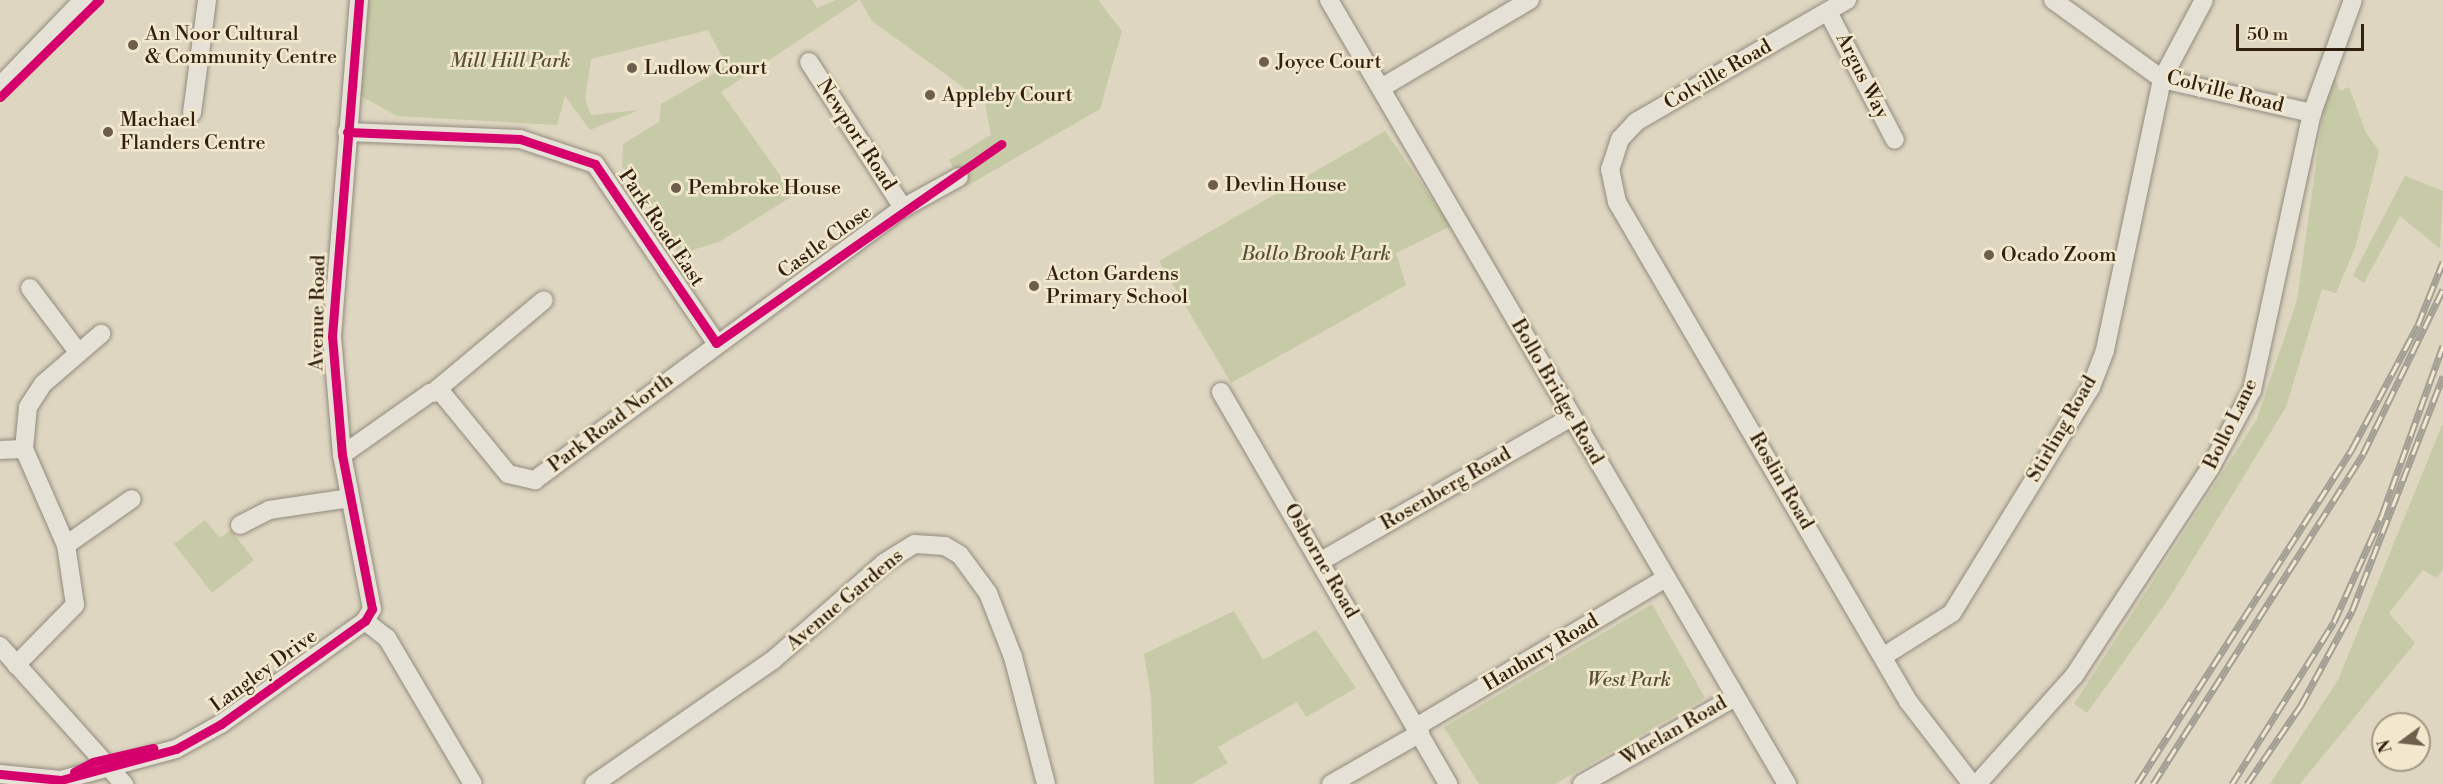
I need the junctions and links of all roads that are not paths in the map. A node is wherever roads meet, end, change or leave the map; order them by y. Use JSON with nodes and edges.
{"nodes":[{"id":1,"x":83,"y":0,"type":"edge"},
{"id":2,"x":207,"y":0,"type":"edge"},
{"id":3,"x":359,"y":0,"type":"edge"},
{"id":4,"x":1329,"y":0,"type":"edge"},
{"id":5,"x":1530,"y":0,"type":"edge"},
{"id":6,"x":1847,"y":0,"type":"edge"},
{"id":7,"x":2053,"y":0,"type":"edge"},
{"id":8,"x":2204,"y":0,"type":"edge"},
{"id":9,"x":2353,"y":0,"type":"edge"},
{"id":10,"x":1828,"y":12,"type":"junction"},
{"id":11,"x":809,"y":62,"type":"dead end"},
{"id":12,"x":2162,"y":79,"type":"junction"},
{"id":13,"x":0,"y":86,"type":"edge"},
{"id":14,"x":1381,"y":88,"type":"junction"},
{"id":15,"x":192,"y":113,"type":"dead end"},
{"id":16,"x":2312,"y":113,"type":"junction"},
{"id":17,"x":347,"y":132,"type":"junction"},
{"id":18,"x":1895,"y":140,"type":"dead end"},
{"id":19,"x":1610,"y":169,"type":"joint"},
{"id":20,"x":959,"y":177,"type":"dead end"},
{"id":21,"x":903,"y":208,"type":"junction"},
{"id":22,"x":30,"y":288,"type":"dead end"},
{"id":23,"x":544,"y":300,"type":"dead end"},
{"id":24,"x":101,"y":334,"type":"dead end"},
{"id":25,"x":716,"y":343,"type":"junction"},
{"id":26,"x":78,"y":352,"type":"junction"},
{"id":27,"x":434,"y":392,"type":"junction"},
{"id":28,"x":1221,"y":392,"type":"dead end"},
{"id":29,"x":1570,"y":417,"type":"junction"},
{"id":30,"x":24,"y":449,"type":"junction"},
{"id":31,"x":0,"y":450,"type":"edge"},
{"id":32,"x":342,"y":455,"type":"junction"},
{"id":33,"x":350,"y":498,"type":"junction"},
{"id":34,"x":132,"y":499,"type":"dead end"},
{"id":35,"x":240,"y":525,"type":"dead end"},
{"id":36,"x":66,"y":545,"type":"junction"},
{"id":37,"x":1321,"y":561,"type":"junction"},
{"id":38,"x":1666,"y":578,"type":"junction"},
{"id":39,"x":372,"y":625,"type":"junction"},
{"id":40,"x":0,"y":646,"type":"edge"},
{"id":41,"x":1884,"y":656,"type":"junction"},
{"id":42,"x":16,"y":665,"type":"junction"},
{"id":43,"x":1735,"y":697,"type":"junction"},
{"id":44,"x":1418,"y":730,"type":"junction"},
{"id":45,"x":112,"y":770,"type":"junction"},
{"id":46,"x":0,"y":774,"type":"edge"},
{"id":47,"x":124,"y":784,"type":"edge"},
{"id":48,"x":473,"y":784,"type":"edge"},
{"id":49,"x":594,"y":784,"type":"edge"},
{"id":50,"x":1046,"y":784,"type":"edge"},
{"id":51,"x":1331,"y":784,"type":"edge"},
{"id":52,"x":1448,"y":784,"type":"edge"},
{"id":53,"x":1582,"y":784,"type":"edge"},
{"id":54,"x":1787,"y":784,"type":"edge"},
{"id":55,"x":1972,"y":784,"type":"edge"},
{"id":56,"x":1977,"y":784,"type":"edge"}],
"edges":[{"from":1,"to":13,"type":"street"},
{"from":2,"to":15,"type":"street"},
{"from":3,"to":17,"type":"street","name":"Avenue Road"},
{"from":4,"to":14,"type":"street","name":"Bollo Bridge Road"},
{"from":5,"to":14,"type":"street"},
{"from":6,"to":10,"type":"street","name":"Colville Road"},
{"from":7,"to":12,"type":"street","name":"Colville Road"},
{"from":8,"to":12,"type":"street","name":"Stirling Road"},
{"from":9,"to":16,"type":"street","name":"Bollo Lane"},
{"from":10,"to":18,"type":"street","name":"Argus Way"},
{"from":10,"to":19,"type":"street","name":"Colville Road"},
{"from":11,"to":21,"type":"street","name":"Newport Road"},
{"from":12,"to":16,"type":"street","name":"Colville Road"},
{"from":12,"to":41,"type":"street","name":"Stirling Road"},
{"from":14,"to":29,"type":"street","name":"Bollo Bridge Road"},
{"from":16,"to":56,"type":"street","name":"Bollo Lane"},
{"from":17,"to":25,"type":"street","name":"Park Road East"},
{"from":17,"to":32,"type":"street","name":"Avenue Road"},
{"from":19,"to":41,"type":"street","name":"Roslin Road"},
{"from":20,"to":21,"type":"street","name":"Castle Close"},
{"from":21,"to":25,"type":"street","name":"Castle Close"},
{"from":22,"to":26,"type":"street"},
{"from":23,"to":27,"type":"street"},
{"from":24,"to":26,"type":"street"},
{"from":25,"to":27,"type":"street","name":"Park Road North"},
{"from":26,"to":30,"type":"street"},
{"from":27,"to":32,"type":"street"},
{"from":28,"to":37,"type":"street","name":"Osborne Road"},
{"from":29,"to":37,"type":"street","name":"Rosenberg Road"},
{"from":29,"to":38,"type":"street","name":"Bollo Bridge Road"},
{"from":30,"to":31,"type":"street"},
{"from":30,"to":36,"type":"street"},
{"from":32,"to":33,"type":"street","name":"Avenue Road"},
{"from":33,"to":35,"type":"street"},
{"from":33,"to":39,"type":"street","name":"Avenue Road"},
{"from":34,"to":36,"type":"street"},
{"from":36,"to":42,"type":"street"},
{"from":37,"to":44,"type":"street","name":"Osborne Road"},
{"from":38,"to":43,"type":"street","name":"Bollo Bridge Road"},
{"from":38,"to":44,"type":"street","name":"Hanbury Road"},
{"from":39,"to":45,"type":"street","name":"Langley Drive"},
{"from":39,"to":48,"type":"street"},
{"from":40,"to":42,"type":"street"},
{"from":41,"to":55,"type":"street","name":"Roslin Road"},
{"from":42,"to":45,"type":"street"},
{"from":43,"to":53,"type":"street","name":"Whelan Road"},
{"from":43,"to":54,"type":"street","name":"Bollo Bridge Road"},
{"from":44,"to":51,"type":"street","name":"Hanbury Road"},
{"from":44,"to":52,"type":"street","name":"Osborne Road"},
{"from":45,"to":46,"type":"street","name":"Langley Drive"},
{"from":45,"to":47,"type":"street"},
{"from":49,"to":50,"type":"street","name":"Avenue Gardens"}]}
